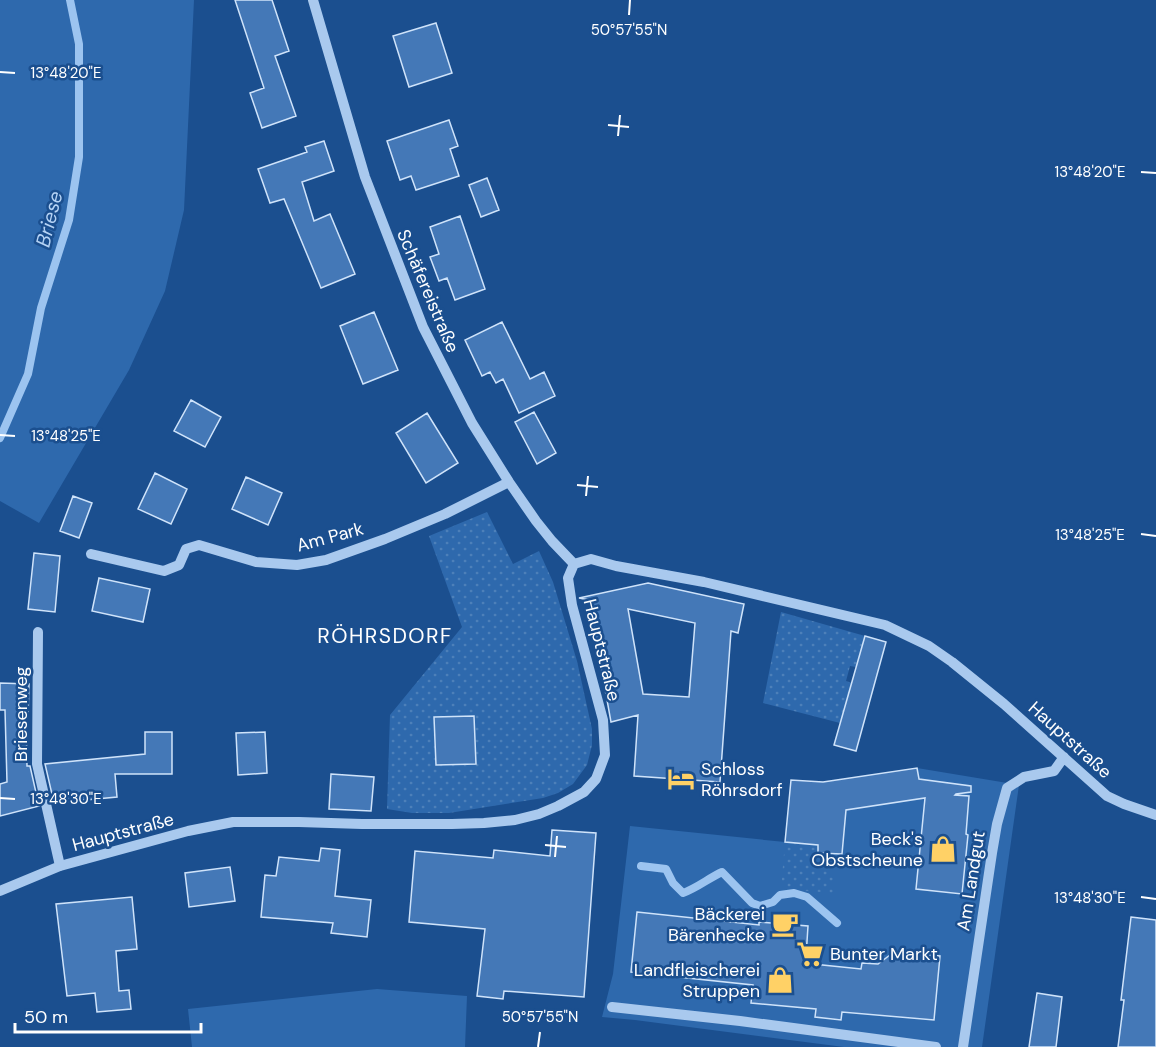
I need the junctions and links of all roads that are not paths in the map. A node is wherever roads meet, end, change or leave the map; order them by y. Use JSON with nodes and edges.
{"nodes":[{"id":1,"x":313,"y":0,"type":"edge"},
{"id":2,"x":509,"y":482,"type":"junction"},
{"id":3,"x":91,"y":554,"type":"dead end"},
{"id":4,"x":574,"y":564,"type":"junction"},
{"id":5,"x":38,"y":632,"type":"dead end"},
{"id":6,"x":1064,"y":756,"type":"junction"},
{"id":7,"x":1156,"y":814,"type":"edge"},
{"id":8,"x":60,"y":866,"type":"junction"},
{"id":9,"x":0,"y":891,"type":"edge"},
{"id":10,"x":612,"y":1007,"type":"dead end"},
{"id":11,"x":936,"y":1047,"type":"edge"},
{"id":12,"x":963,"y":1047,"type":"edge"}],
"edges":[{"from":1,"to":2,"type":"street","name":"Schäfereistraße"},
{"from":2,"to":3,"type":"street","name":"Am Park"},
{"from":2,"to":4,"type":"street","name":"Schäfereistraße"},
{"from":4,"to":6,"type":"street","name":"Hauptstraße"},
{"from":4,"to":8,"type":"street","name":"Hauptstraße"},
{"from":5,"to":8,"type":"street","name":"Briesenweg"},
{"from":6,"to":7,"type":"street","name":"Hauptstraße"},
{"from":6,"to":12,"type":"street","name":"Am Landgut"},
{"from":8,"to":9,"type":"street","name":"Hauptstraße"},
{"from":10,"to":11,"type":"street"}]}
